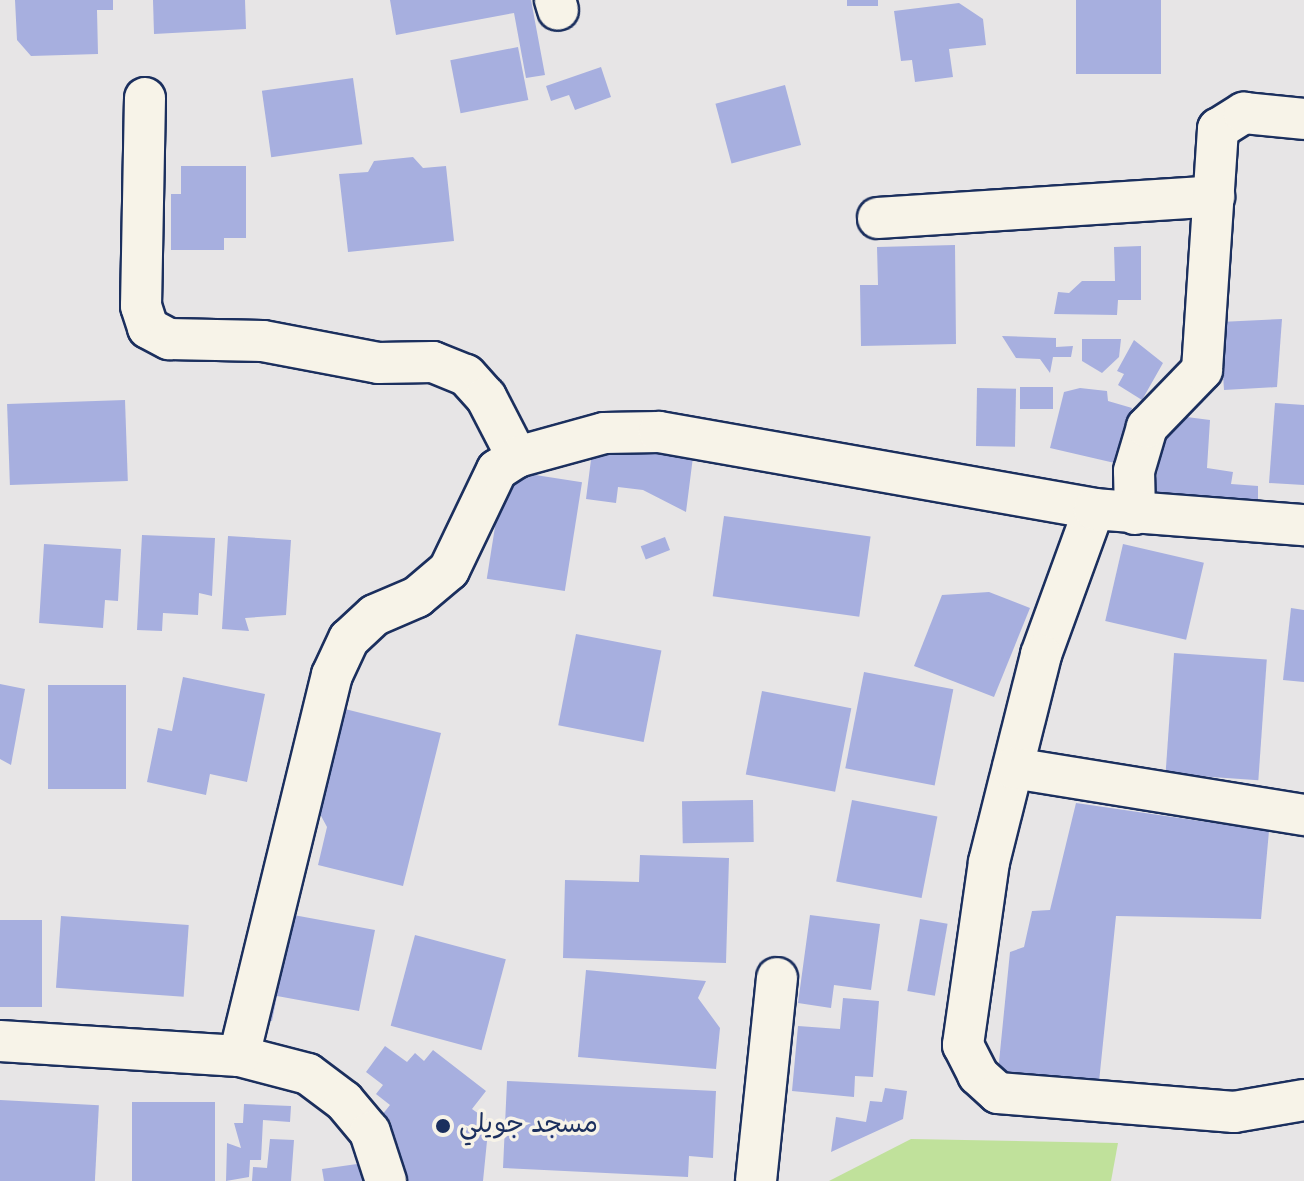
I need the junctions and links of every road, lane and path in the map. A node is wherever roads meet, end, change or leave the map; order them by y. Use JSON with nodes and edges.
{"nodes":[{"id":1,"x":145,"y":98,"type":"dead end"},
{"id":2,"x":1304,"y":119,"type":"edge"},
{"id":3,"x":1214,"y":196,"type":"junction"},
{"id":4,"x":878,"y":218,"type":"dead end"},
{"id":5,"x":517,"y":457,"type":"junction"},
{"id":6,"x":1094,"y":509,"type":"junction"},
{"id":7,"x":1135,"y":514,"type":"junction"},
{"id":8,"x":1304,"y":525,"type":"edge"},
{"id":9,"x":1013,"y":768,"type":"junction"},
{"id":10,"x":1304,"y":815,"type":"edge"},
{"id":11,"x":777,"y":978,"type":"dead end"},
{"id":12,"x":0,"y":1041,"type":"edge"},
{"id":13,"x":239,"y":1056,"type":"junction"},
{"id":14,"x":1304,"y":1100,"type":"edge"},
{"id":15,"x":386,"y":1181,"type":"edge"},
{"id":16,"x":756,"y":1181,"type":"edge"}],
"edges":[{"from":1,"to":5,"type":"street"},
{"from":2,"to":3,"type":"street"},
{"from":3,"to":4,"type":"street"},
{"from":3,"to":7,"type":"street"},
{"from":5,"to":6,"type":"street"},
{"from":5,"to":13,"type":"street"},
{"from":6,"to":7,"type":"street"},
{"from":6,"to":9,"type":"street"},
{"from":7,"to":8,"type":"street"},
{"from":9,"to":10,"type":"street"},
{"from":9,"to":14,"type":"street"},
{"from":11,"to":16,"type":"street"},
{"from":12,"to":13,"type":"street"},
{"from":13,"to":15,"type":"street"}]}
